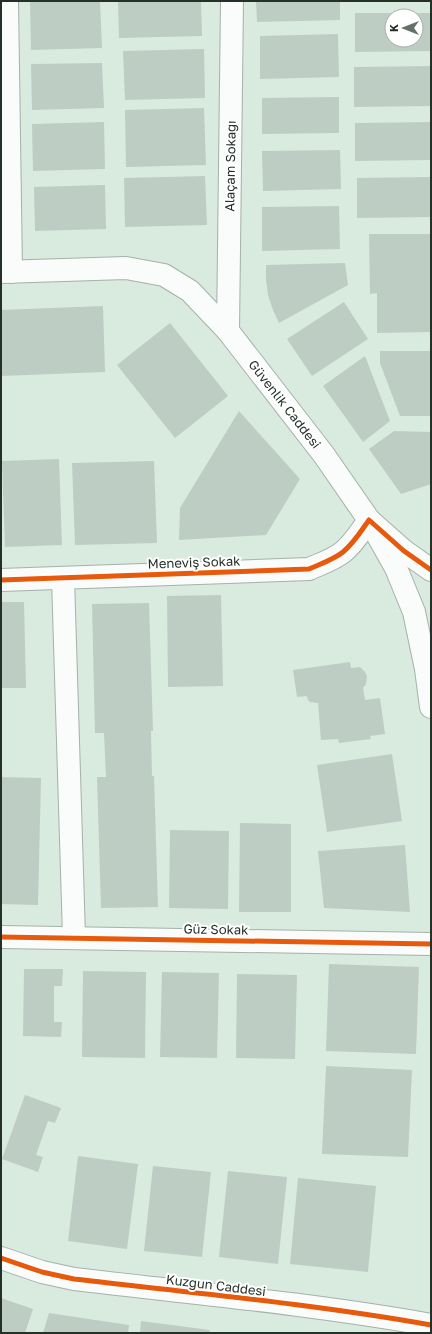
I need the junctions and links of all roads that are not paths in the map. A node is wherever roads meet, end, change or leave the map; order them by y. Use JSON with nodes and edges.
{"nodes":[{"id":1,"x":7,"y":1,"type":"edge"},
{"id":2,"x":232,"y":1,"type":"edge"},
{"id":3,"x":6,"y":272,"type":"edge"},
{"id":4,"x":228,"y":331,"type":"junction"},
{"id":5,"x":369,"y":520,"type":"junction"},
{"id":6,"x":431,"y":570,"type":"edge"},
{"id":7,"x":63,"y":578,"type":"junction"},
{"id":8,"x":1,"y":580,"type":"edge"},
{"id":9,"x":429,"y":670,"type":"edge"},
{"id":10,"x":431,"y":707,"type":"edge"},
{"id":11,"x":1,"y":937,"type":"edge"},
{"id":12,"x":74,"y":937,"type":"junction"},
{"id":13,"x":431,"y":944,"type":"edge"},
{"id":14,"x":1,"y":1258,"type":"edge"},
{"id":15,"x":431,"y":1325,"type":"edge"}],
"edges":[{"from":1,"to":3,"type":"street"},
{"from":2,"to":4,"type":"street","name":"Alaçam Sokağı"},
{"from":3,"to":4,"type":"street","name":"Güvenlik Caddesi"},
{"from":4,"to":5,"type":"street","name":"Güvenlik Caddesi"},
{"from":5,"to":6,"type":"street"},
{"from":5,"to":7,"type":"street","name":"Meneviş Sokak"},
{"from":5,"to":9,"type":"street","name":"Güvenlik Caddesi"},
{"from":7,"to":8,"type":"street","name":"Meneviş Sokak"},
{"from":7,"to":12,"type":"street"},
{"from":9,"to":10,"type":"street","name":"Güvenlik Caddesi"},
{"from":11,"to":12,"type":"street","name":"Güz Sokak"},
{"from":12,"to":13,"type":"street","name":"Güz Sokak"},
{"from":14,"to":15,"type":"street","name":"Kuzgun Caddesi"}]}
